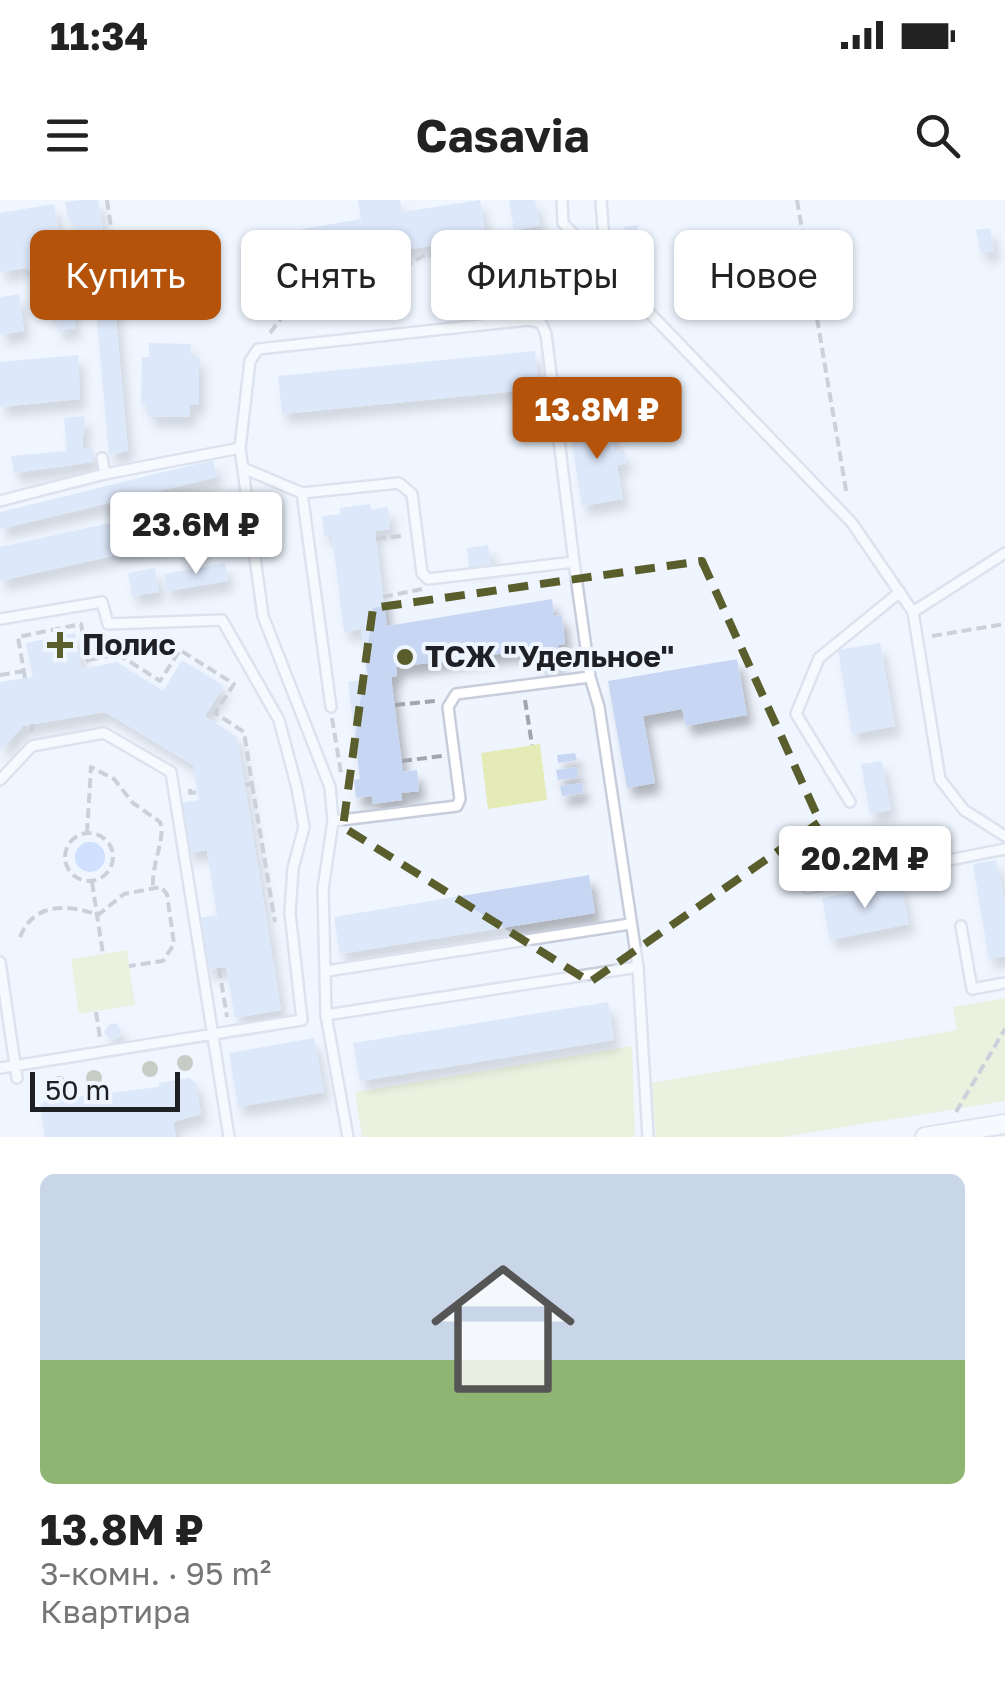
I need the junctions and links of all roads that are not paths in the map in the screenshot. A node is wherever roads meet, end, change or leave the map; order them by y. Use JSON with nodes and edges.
{"nodes":[{"id":1,"x":562,"y":200,"type":"edge"},
{"id":2,"x":601,"y":200,"type":"edge"},
{"id":3,"x":570,"y":230,"type":"edge"},
{"id":4,"x":603,"y":230,"type":"edge"},
{"id":5,"x":654,"y":318,"type":"edge"},
{"id":6,"x":240,"y":448,"type":"junction"},
{"id":7,"x":102,"y":458,"type":"dead end"},
{"id":8,"x":243,"y":468,"type":"junction"},
{"id":9,"x":105,"y":474,"type":"junction"},
{"id":10,"x":302,"y":493,"type":"junction"},
{"id":11,"x":0,"y":501,"type":"edge"},
{"id":12,"x":1005,"y":552,"type":"edge"},
{"id":13,"x":574,"y":562,"type":"junction"},
{"id":14,"x":900,"y":592,"type":"junction"},
{"id":15,"x":913,"y":612,"type":"junction"},
{"id":16,"x":0,"y":620,"type":"edge"},
{"id":17,"x":590,"y":678,"type":"junction"},
{"id":18,"x":330,"y":706,"type":"road end"},
{"id":19,"x":0,"y":780,"type":"edge"},
{"id":20,"x":850,"y":802,"type":"dead end"},
{"id":21,"x":333,"y":821,"type":"junction"},
{"id":22,"x":1005,"y":836,"type":"edge"},
{"id":23,"x":1005,"y":849,"type":"edge"},
{"id":24,"x":808,"y":888,"type":"dead end"},
{"id":25,"x":630,"y":924,"type":"junction"},
{"id":26,"x":961,"y":926,"type":"dead end"},
{"id":27,"x":0,"y":962,"type":"edge"},
{"id":28,"x":638,"y":966,"type":"junction"},
{"id":29,"x":327,"y":971,"type":"junction"},
{"id":30,"x":1005,"y":983,"type":"edge"},
{"id":31,"x":326,"y":1015,"type":"junction"},
{"id":32,"x":211,"y":1034,"type":"junction"},
{"id":33,"x":18,"y":1066,"type":"junction"},
{"id":34,"x":0,"y":1068,"type":"edge"},
{"id":35,"x":18,"y":1078,"type":"dead end"},
{"id":36,"x":1005,"y":1124,"type":"edge"},
{"id":37,"x":228,"y":1137,"type":"edge"},
{"id":38,"x":348,"y":1137,"type":"edge"},
{"id":39,"x":648,"y":1137,"type":"edge"},
{"id":40,"x":925,"y":1137,"type":"edge"}],
"edges":[{"from":1,"to":3,"type":"lane"},
{"from":2,"to":4,"type":"lane"},
{"from":5,"to":14,"type":"lane"},
{"from":6,"to":8,"type":"lane"},
{"from":6,"to":9,"type":"lane"},
{"from":6,"to":13,"type":"lane"},
{"from":7,"to":9,"type":"lane"},
{"from":8,"to":10,"type":"lane"},
{"from":8,"to":21,"type":"lane"},
{"from":9,"to":11,"type":"lane"},
{"from":10,"to":13,"type":"lane"},
{"from":10,"to":18,"type":"lane"},
{"from":12,"to":15,"type":"lane"},
{"from":13,"to":17,"type":"lane"},
{"from":14,"to":15,"type":"lane"},
{"from":14,"to":20,"type":"lane"},
{"from":15,"to":22,"type":"lane"},
{"from":16,"to":32,"type":"lane"},
{"from":17,"to":21,"type":"lane"},
{"from":17,"to":25,"type":"lane"},
{"from":19,"to":32,"type":"lane"},
{"from":21,"to":29,"type":"lane"},
{"from":23,"to":24,"type":"lane"},
{"from":25,"to":28,"type":"lane"},
{"from":25,"to":29,"type":"lane"},
{"from":26,"to":30,"type":"lane"},
{"from":27,"to":33,"type":"lane"},
{"from":28,"to":31,"type":"lane"},
{"from":28,"to":39,"type":"lane"},
{"from":29,"to":31,"type":"lane"},
{"from":31,"to":38,"type":"lane"},
{"from":32,"to":33,"type":"lane"},
{"from":32,"to":37,"type":"lane"},
{"from":33,"to":34,"type":"lane"},
{"from":33,"to":35,"type":"lane"},
{"from":36,"to":40,"type":"street"}]}
